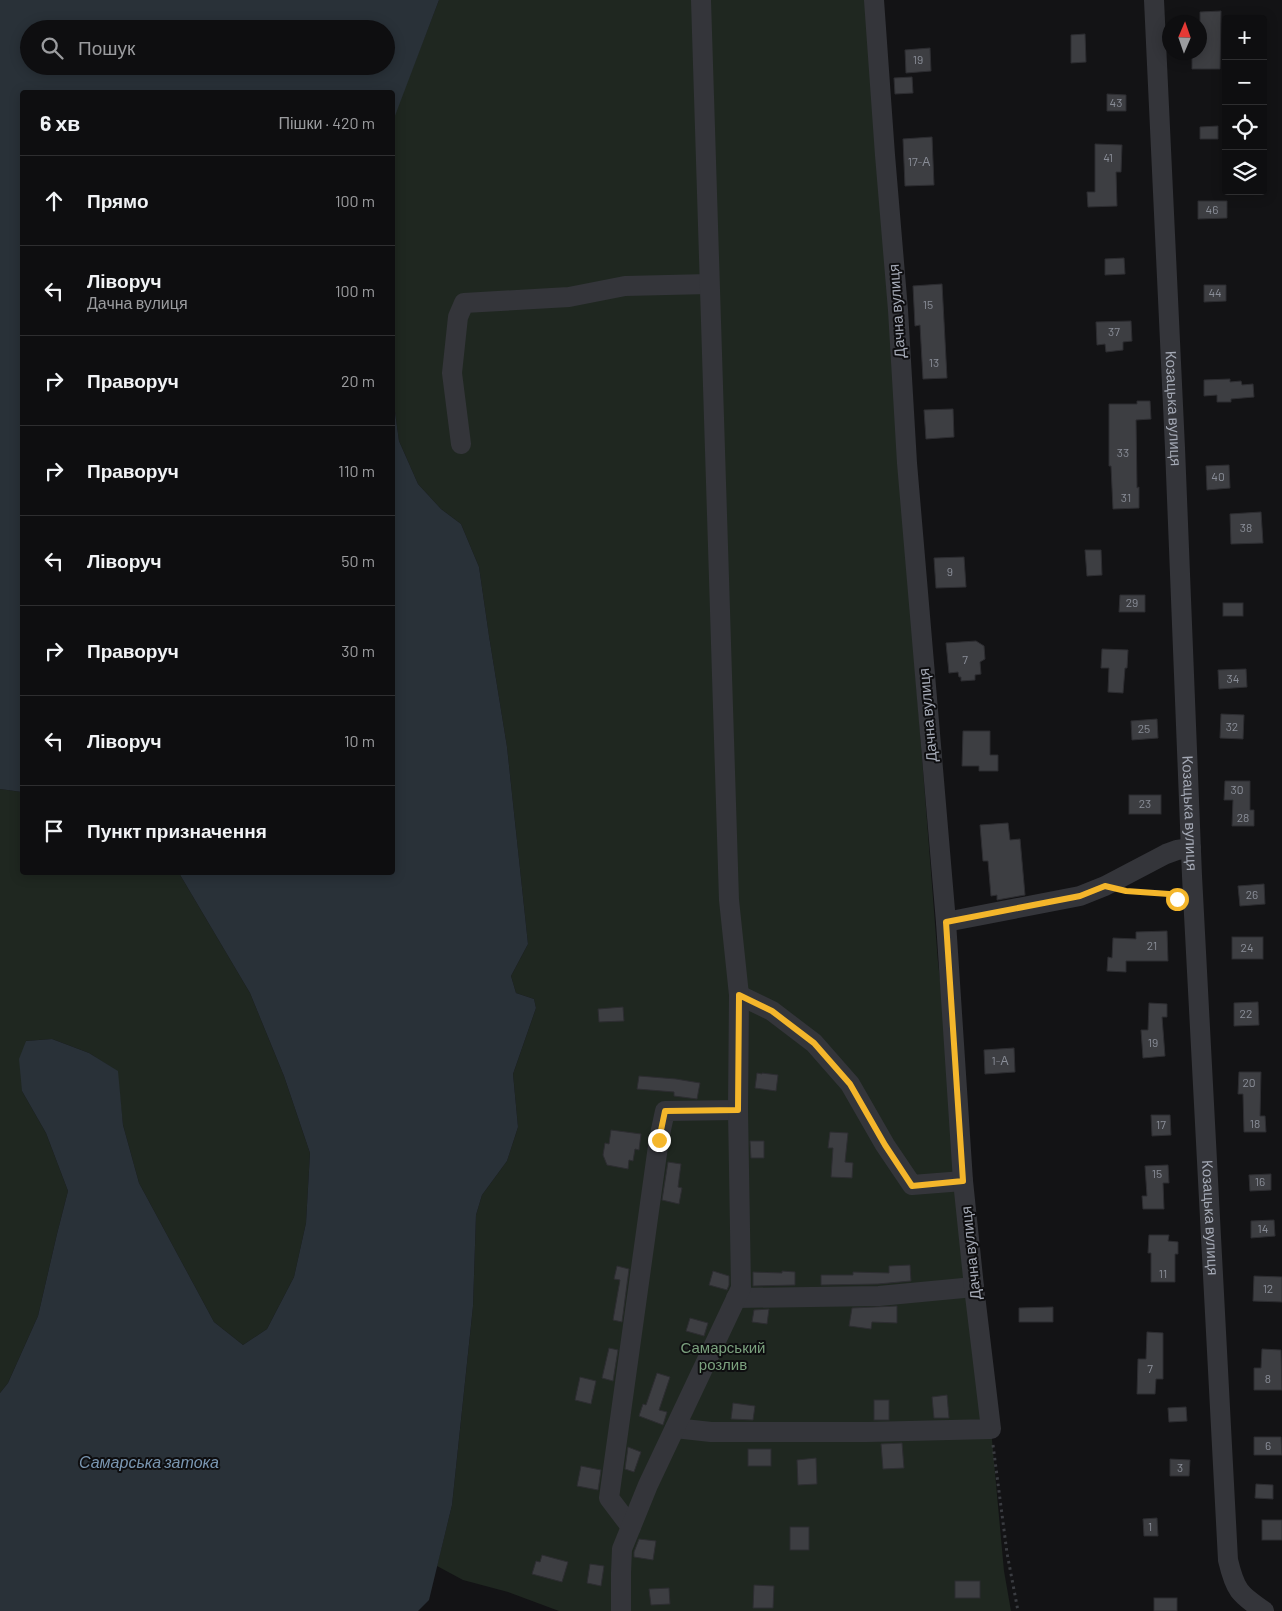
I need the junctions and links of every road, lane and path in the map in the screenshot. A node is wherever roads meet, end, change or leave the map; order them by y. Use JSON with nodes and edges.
{"nodes":[{"id":1,"x":701,"y":0,"type":"edge"},
{"id":2,"x":874,"y":0,"type":"edge"},
{"id":3,"x":1154,"y":0,"type":"edge"},
{"id":4,"x":709,"y":284,"type":"junction"},
{"id":5,"x":461,"y":444,"type":"dead end"},
{"id":6,"x":1191,"y":848,"type":"junction"},
{"id":7,"x":1105,"y":886,"type":"junction"},
{"id":8,"x":1194,"y":912,"type":"junction"},
{"id":9,"x":946,"y":922,"type":"junction"},
{"id":10,"x":739,"y":995,"type":"junction"},
{"id":11,"x":738,"y":1110,"type":"junction"},
{"id":12,"x":963,"y":1181,"type":"junction"},
{"id":13,"x":974,"y":1288,"type":"junction"},
{"id":14,"x":736,"y":1298,"type":"junction"},
{"id":15,"x":675,"y":1428,"type":"junction"},
{"id":16,"x":992,"y":1429,"type":"junction"},
{"id":17,"x":631,"y":1528,"type":"junction"},
{"id":18,"x":621,"y":1611,"type":"edge"},
{"id":19,"x":1018,"y":1611,"type":"edge"},
{"id":20,"x":1264,"y":1611,"type":"edge"}],
"edges":[{"from":1,"to":4,"type":"street"},
{"from":2,"to":9,"type":"street","name":"Дачна вулиця"},
{"from":3,"to":6,"type":"street","name":"Козацька вулиця"},
{"from":4,"to":5,"type":"street"},
{"from":4,"to":10,"type":"street"},
{"from":6,"to":7,"type":"street"},
{"from":6,"to":8,"type":"street","name":"Козацька вулиця"},
{"from":7,"to":8,"type":"path"},
{"from":7,"to":9,"type":"street"},
{"from":8,"to":20,"type":"street","name":"Козацька вулиця"},
{"from":9,"to":12,"type":"street","name":"Дачна вулиця"},
{"from":10,"to":11,"type":"street"},
{"from":10,"to":12,"type":"street"},
{"from":11,"to":14,"type":"street"},
{"from":11,"to":17,"type":"street"},
{"from":12,"to":13,"type":"street","name":"Дачна вулиця"},
{"from":13,"to":14,"type":"street"},
{"from":13,"to":16,"type":"street","name":"Дачна вулиця"},
{"from":14,"to":15,"type":"street"},
{"from":15,"to":16,"type":"street"},
{"from":15,"to":17,"type":"street"},
{"from":16,"to":19,"type":"path"},
{"from":17,"to":18,"type":"street"}]}
